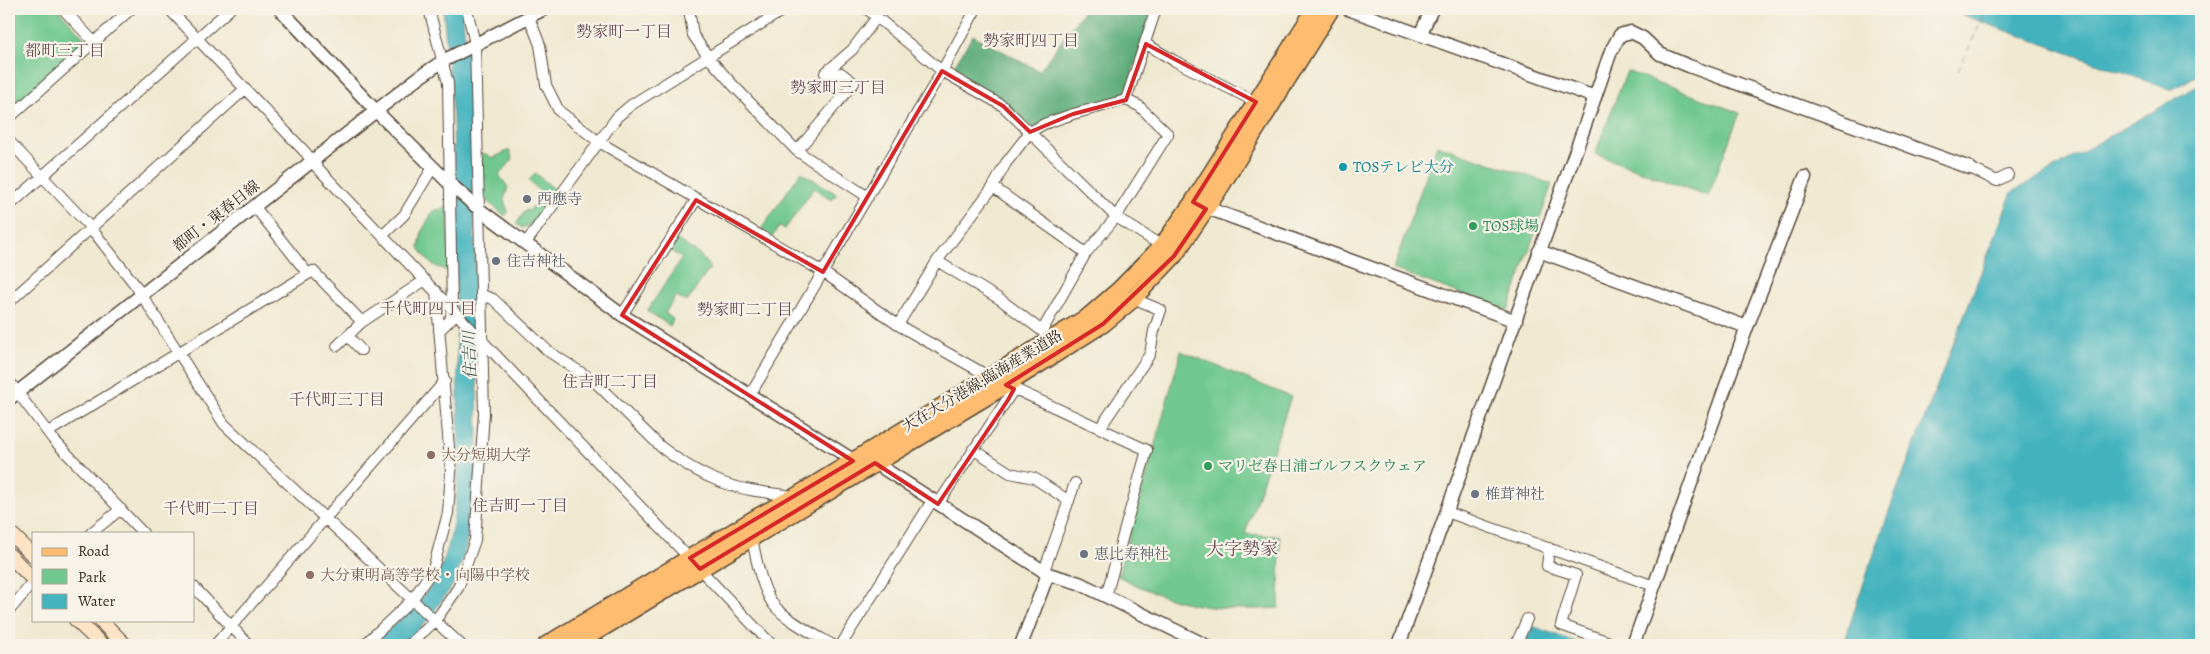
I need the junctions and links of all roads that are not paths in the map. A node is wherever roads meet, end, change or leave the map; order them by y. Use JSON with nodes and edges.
{"nodes":[{"id":1,"x":63,"y":9,"type":"edge"},
{"id":2,"x":131,"y":9,"type":"edge"},
{"id":3,"x":169,"y":9,"type":"edge"},
{"id":4,"x":230,"y":9,"type":"edge"},
{"id":5,"x":280,"y":9,"type":"edge"},
{"id":6,"x":429,"y":9,"type":"edge"},
{"id":7,"x":467,"y":9,"type":"edge"},
{"id":8,"x":688,"y":9,"type":"edge"},
{"id":9,"x":785,"y":9,"type":"edge"},
{"id":10,"x":867,"y":9,"type":"edge"},
{"id":11,"x":976,"y":9,"type":"edge"},
{"id":12,"x":1156,"y":9,"type":"edge"},
{"id":13,"x":1315,"y":9,"type":"edge"},
{"id":14,"x":1331,"y":9,"type":"edge"},
{"id":15,"x":1348,"y":9,"type":"edge"},
{"id":16,"x":1432,"y":9,"type":"edge"},
{"id":17,"x":538,"y":11,"type":"edge"},
{"id":18,"x":878,"y":18,"type":"junction"},
{"id":19,"x":1420,"y":35,"type":"junction"},
{"id":20,"x":197,"y":38,"type":"junction"},
{"id":21,"x":94,"y":42,"type":"junction"},
{"id":22,"x":475,"y":44,"type":"junction"},
{"id":23,"x":1146,"y":44,"type":"junction"},
{"id":24,"x":709,"y":58,"type":"junction"},
{"id":25,"x":443,"y":61,"type":"junction"},
{"id":26,"x":942,"y":71,"type":"junction"},
{"id":27,"x":245,"y":89,"type":"junction"},
{"id":28,"x":1595,"y":97,"type":"junction"},
{"id":29,"x":1126,"y":100,"type":"junction"},
{"id":30,"x":1256,"y":102,"type":"junction"},
{"id":31,"x":377,"y":112,"type":"junction"},
{"id":32,"x":9,"y":118,"type":"edge"},
{"id":33,"x":1030,"y":132,"type":"junction"},
{"id":34,"x":9,"y":141,"type":"edge"},
{"id":35,"x":599,"y":142,"type":"junction"},
{"id":36,"x":797,"y":151,"type":"junction"},
{"id":37,"x":312,"y":162,"type":"junction"},
{"id":38,"x":433,"y":166,"type":"junction"},
{"id":39,"x":1970,"y":168,"type":"joint"},
{"id":40,"x":2008,"y":175,"type":"dead end"},
{"id":41,"x":42,"y":176,"type":"junction"},
{"id":42,"x":1805,"y":177,"type":"dead end"},
{"id":43,"x":450,"y":184,"type":"junction"},
{"id":44,"x":993,"y":187,"type":"junction"},
{"id":45,"x":868,"y":196,"type":"junction"},
{"id":46,"x":696,"y":200,"type":"junction"},
{"id":47,"x":1200,"y":205,"type":"junction"},
{"id":48,"x":9,"y":206,"type":"edge"},
{"id":49,"x":254,"y":207,"type":"junction"},
{"id":50,"x":478,"y":209,"type":"junction"},
{"id":51,"x":1116,"y":218,"type":"junction"},
{"id":52,"x":91,"y":228,"type":"junction"},
{"id":53,"x":382,"y":235,"type":"junction"},
{"id":54,"x":525,"y":244,"type":"junction"},
{"id":55,"x":1162,"y":246,"type":"junction"},
{"id":56,"x":1539,"y":251,"type":"junction"},
{"id":57,"x":1086,"y":253,"type":"junction"},
{"id":58,"x":937,"y":260,"type":"junction"},
{"id":59,"x":823,"y":272,"type":"junction"},
{"id":60,"x":308,"y":274,"type":"junction"},
{"id":61,"x":425,"y":280,"type":"junction"},
{"id":62,"x":436,"y":292,"type":"junction"},
{"id":63,"x":142,"y":294,"type":"junction"},
{"id":64,"x":1126,"y":294,"type":"junction"},
{"id":65,"x":482,"y":295,"type":"junction"},
{"id":66,"x":9,"y":302,"type":"edge"},
{"id":67,"x":453,"y":309,"type":"junction"},
{"id":68,"x":622,"y":315,"type":"junction"},
{"id":69,"x":1516,"y":321,"type":"junction"},
{"id":70,"x":362,"y":322,"type":"junction"},
{"id":71,"x":898,"y":325,"type":"junction"},
{"id":72,"x":1746,"y":327,"type":"junction"},
{"id":73,"x":439,"y":331,"type":"junction"},
{"id":74,"x":348,"y":336,"type":"junction"},
{"id":75,"x":1045,"y":336,"type":"junction"},
{"id":76,"x":481,"y":338,"type":"junction"},
{"id":77,"x":337,"y":346,"type":"dead end"},
{"id":78,"x":361,"y":350,"type":"dead end"},
{"id":79,"x":179,"y":352,"type":"junction"},
{"id":80,"x":990,"y":377,"type":"junction"},
{"id":81,"x":9,"y":381,"type":"edge"},
{"id":82,"x":444,"y":381,"type":"junction"},
{"id":83,"x":1010,"y":387,"type":"junction"},
{"id":84,"x":13,"y":395,"type":"edge"},
{"id":85,"x":750,"y":396,"type":"junction"},
{"id":86,"x":1100,"y":428,"type":"junction"},
{"id":87,"x":48,"y":432,"type":"junction"},
{"id":88,"x":973,"y":449,"type":"junction"},
{"id":89,"x":853,"y":460,"type":"junction"},
{"id":90,"x":875,"y":463,"type":"junction"},
{"id":91,"x":1075,"y":483,"type":"dead end"},
{"id":92,"x":796,"y":496,"type":"junction"},
{"id":93,"x":1069,"y":501,"type":"junction"},
{"id":94,"x":935,"y":503,"type":"junction"},
{"id":95,"x":121,"y":509,"type":"junction"},
{"id":96,"x":1447,"y":512,"type":"junction"},
{"id":97,"x":324,"y":520,"type":"junction"},
{"id":98,"x":9,"y":532,"type":"edge"},
{"id":99,"x":92,"y":532,"type":"edge"},
{"id":100,"x":142,"y":532,"type":"edge"},
{"id":101,"x":752,"y":538,"type":"junction"},
{"id":102,"x":1549,"y":548,"type":"junction"},
{"id":103,"x":32,"y":554,"type":"edge"},
{"id":104,"x":9,"y":555,"type":"edge"},
{"id":105,"x":695,"y":563,"type":"junction"},
{"id":106,"x":1046,"y":572,"type":"junction"},
{"id":107,"x":32,"y":578,"type":"edge"},
{"id":108,"x":32,"y":582,"type":"edge"},
{"id":109,"x":1654,"y":586,"type":"junction"},
{"id":110,"x":195,"y":588,"type":"edge"},
{"id":111,"x":1106,"y":596,"type":"junction"},
{"id":112,"x":413,"y":601,"type":"junction"},
{"id":113,"x":9,"y":611,"type":"edge"},
{"id":114,"x":1527,"y":618,"type":"dead end"},
{"id":115,"x":433,"y":619,"type":"junction"},
{"id":116,"x":78,"y":622,"type":"edge"},
{"id":117,"x":102,"y":622,"type":"edge"},
{"id":118,"x":231,"y":627,"type":"junction"},
{"id":119,"x":102,"y":645,"type":"edge"},
{"id":120,"x":125,"y":645,"type":"edge"},
{"id":121,"x":215,"y":645,"type":"edge"},
{"id":122,"x":248,"y":645,"type":"edge"},
{"id":123,"x":364,"y":645,"type":"edge"},
{"id":124,"x":409,"y":645,"type":"edge"},
{"id":125,"x":460,"y":645,"type":"edge"},
{"id":126,"x":546,"y":645,"type":"edge"},
{"id":127,"x":574,"y":645,"type":"edge"},
{"id":128,"x":772,"y":645,"type":"edge"},
{"id":129,"x":833,"y":645,"type":"edge"},
{"id":130,"x":840,"y":645,"type":"edge"},
{"id":131,"x":1021,"y":645,"type":"edge"},
{"id":132,"x":1205,"y":645,"type":"edge"},
{"id":133,"x":1399,"y":645,"type":"edge"},
{"id":134,"x":1516,"y":645,"type":"edge"},
{"id":135,"x":1608,"y":645,"type":"edge"},
{"id":136,"x":1633,"y":645,"type":"edge"}],
"edges":[{"from":1,"to":21,"type":"street"},
{"from":2,"to":21,"type":"street"},
{"from":3,"to":20,"type":"street"},
{"from":4,"to":20,"type":"street"},
{"from":5,"to":31,"type":"street"},
{"from":6,"to":25,"type":"street"},
{"from":7,"to":22,"type":"street"},
{"from":8,"to":24,"type":"street"},
{"from":9,"to":24,"type":"street"},
{"from":10,"to":18,"type":"street"},
{"from":11,"to":26,"type":"street"},
{"from":12,"to":23,"type":"street"},
{"from":13,"to":30,"type":"main road","name":"大在大分港線;臨海産業道路"},
{"from":14,"to":47,"type":"main road","name":"大在大分港線;臨海産業道路"},
{"from":15,"to":19,"type":"street"},
{"from":16,"to":19,"type":"street"},
{"from":17,"to":22,"type":"street"},
{"from":17,"to":35,"type":"street"},
{"from":18,"to":26,"type":"street"},
{"from":18,"to":36,"type":"street"},
{"from":19,"to":28,"type":"street"},
{"from":20,"to":27,"type":"street"},
{"from":20,"to":41,"type":"street"},
{"from":21,"to":32,"type":"street"},
{"from":22,"to":25,"type":"street","name":"都町・東春日線"},
{"from":22,"to":50,"type":"street"},
{"from":23,"to":29,"type":"street"},
{"from":23,"to":30,"type":"street"},
{"from":24,"to":35,"type":"street"},
{"from":24,"to":36,"type":"street"},
{"from":25,"to":31,"type":"street","name":"都町・東春日線"},
{"from":25,"to":43,"type":"street"},
{"from":26,"to":33,"type":"street"},
{"from":26,"to":45,"type":"street"},
{"from":27,"to":37,"type":"street"},
{"from":27,"to":52,"type":"street"},
{"from":28,"to":39,"type":"street"},
{"from":28,"to":56,"type":"street"},
{"from":29,"to":33,"type":"street"},
{"from":29,"to":51,"type":"street"},
{"from":30,"to":47,"type":"main road","name":"大在大分港線;臨海産業道路"},
{"from":31,"to":37,"type":"street","name":"都町・東春日線"},
{"from":31,"to":38,"type":"street"},
{"from":33,"to":44,"type":"street"},
{"from":33,"to":51,"type":"street"},
{"from":34,"to":41,"type":"street"},
{"from":35,"to":46,"type":"street"},
{"from":35,"to":54,"type":"street"},
{"from":36,"to":45,"type":"street"},
{"from":37,"to":49,"type":"street","name":"都町・東春日線"},
{"from":37,"to":53,"type":"street"},
{"from":38,"to":43,"type":"street"},
{"from":38,"to":53,"type":"street"},
{"from":39,"to":40,"type":"street"},
{"from":41,"to":48,"type":"street"},
{"from":41,"to":52,"type":"street"},
{"from":42,"to":72,"type":"street"},
{"from":43,"to":50,"type":"street"},
{"from":43,"to":67,"type":"street"},
{"from":44,"to":57,"type":"street"},
{"from":44,"to":58,"type":"street"},
{"from":45,"to":59,"type":"street"},
{"from":46,"to":59,"type":"street"},
{"from":46,"to":68,"type":"street"},
{"from":47,"to":55,"type":"main road","name":"大在大分港線;臨海産業道路"},
{"from":47,"to":64,"type":"main road","name":"大在大分港線;臨海産業道路"},
{"from":47,"to":69,"type":"street"},
{"from":49,"to":60,"type":"street"},
{"from":49,"to":63,"type":"street","name":"都町・東春日線"},
{"from":50,"to":54,"type":"street"},
{"from":50,"to":65,"type":"street"},
{"from":51,"to":55,"type":"street"},
{"from":51,"to":57,"type":"street"},
{"from":52,"to":63,"type":"street"},
{"from":52,"to":66,"type":"street"},
{"from":53,"to":61,"type":"street"},
{"from":54,"to":68,"type":"street"},
{"from":55,"to":64,"type":"main road","name":"大在大分港線;臨海産業道路"},
{"from":56,"to":69,"type":"street"},
{"from":56,"to":72,"type":"street"},
{"from":57,"to":75,"type":"street"},
{"from":58,"to":71,"type":"street"},
{"from":58,"to":75,"type":"street"},
{"from":59,"to":71,"type":"street"},
{"from":59,"to":85,"type":"street"},
{"from":60,"to":70,"type":"street"},
{"from":60,"to":79,"type":"street"},
{"from":61,"to":62,"type":"street"},
{"from":61,"to":70,"type":"street"},
{"from":62,"to":67,"type":"street"},
{"from":62,"to":73,"type":"street"},
{"from":63,"to":79,"type":"street"},
{"from":63,"to":84,"type":"street","name":"都町・東春日線"},
{"from":64,"to":75,"type":"main road","name":"大在大分港線;臨海産業道路"},
{"from":64,"to":83,"type":"main road","name":"大在大分港線;臨海産業道路"},
{"from":64,"to":86,"type":"street"},
{"from":65,"to":76,"type":"street"},
{"from":65,"to":92,"type":"street"},
{"from":67,"to":73,"type":"street"},
{"from":67,"to":76,"type":"street"},
{"from":68,"to":85,"type":"street"},
{"from":69,"to":96,"type":"street"},
{"from":70,"to":74,"type":"street"},
{"from":71,"to":80,"type":"street"},
{"from":72,"to":109,"type":"street"},
{"from":73,"to":82,"type":"street"},
{"from":74,"to":77,"type":"street"},
{"from":74,"to":78,"type":"street"},
{"from":75,"to":80,"type":"main road","name":"大在大分港線;臨海産業道路"},
{"from":76,"to":105,"type":"street"},
{"from":76,"to":115,"type":"street"},
{"from":79,"to":87,"type":"street"},
{"from":79,"to":97,"type":"street"},
{"from":80,"to":89,"type":"main road","name":"大在大分港線;臨海産業道路"},
{"from":81,"to":84,"type":"street"},
{"from":82,"to":97,"type":"street"},
{"from":82,"to":112,"type":"street"},
{"from":83,"to":86,"type":"street"},
{"from":83,"to":88,"type":"street"},
{"from":83,"to":90,"type":"main road","name":"大在大分港線;臨海産業道路"},
{"from":84,"to":87,"type":"street"},
{"from":85,"to":89,"type":"street"},
{"from":86,"to":111,"type":"street"},
{"from":87,"to":95,"type":"street"},
{"from":88,"to":93,"type":"street"},
{"from":88,"to":94,"type":"street"},
{"from":89,"to":90,"type":"street"},
{"from":89,"to":92,"type":"main road","name":"大在大分港線;臨海産業道路"},
{"from":90,"to":94,"type":"street"},
{"from":90,"to":101,"type":"main road","name":"大在大分港線;臨海産業道路"},
{"from":91,"to":93,"type":"street"},
{"from":92,"to":105,"type":"main road","name":"大在大分港線;臨海産業道路"},
{"from":93,"to":106,"type":"street"},
{"from":94,"to":106,"type":"street"},
{"from":94,"to":130,"type":"street"},
{"from":95,"to":99,"type":"street"},
{"from":95,"to":100,"type":"street"},
{"from":96,"to":102,"type":"street"},
{"from":96,"to":133,"type":"street"},
{"from":97,"to":112,"type":"street"},
{"from":97,"to":118,"type":"street"},
{"from":98,"to":103,"type":"main road"},
{"from":101,"to":105,"type":"main road","name":"大在大分港線;臨海産業道路"},
{"from":101,"to":129,"type":"street"},
{"from":102,"to":109,"type":"street"},
{"from":102,"to":135,"type":"street"},
{"from":104,"to":107,"type":"main road"},
{"from":105,"to":126,"type":"main road","name":"大在大分港線;臨海産業道路"},
{"from":105,"to":127,"type":"main road","name":"大在大分港線;臨海産業道路"},
{"from":105,"to":128,"type":"street"},
{"from":106,"to":111,"type":"street"},
{"from":106,"to":131,"type":"street"},
{"from":108,"to":113,"type":"street"},
{"from":109,"to":136,"type":"street"},
{"from":110,"to":118,"type":"street"},
{"from":111,"to":132,"type":"street"},
{"from":112,"to":115,"type":"street"},
{"from":112,"to":123,"type":"street"},
{"from":114,"to":134,"type":"street"},
{"from":115,"to":124,"type":"street"},
{"from":115,"to":125,"type":"street"},
{"from":116,"to":119,"type":"main road"},
{"from":117,"to":120,"type":"main road"},
{"from":118,"to":121,"type":"street"},
{"from":118,"to":122,"type":"street"}]}
